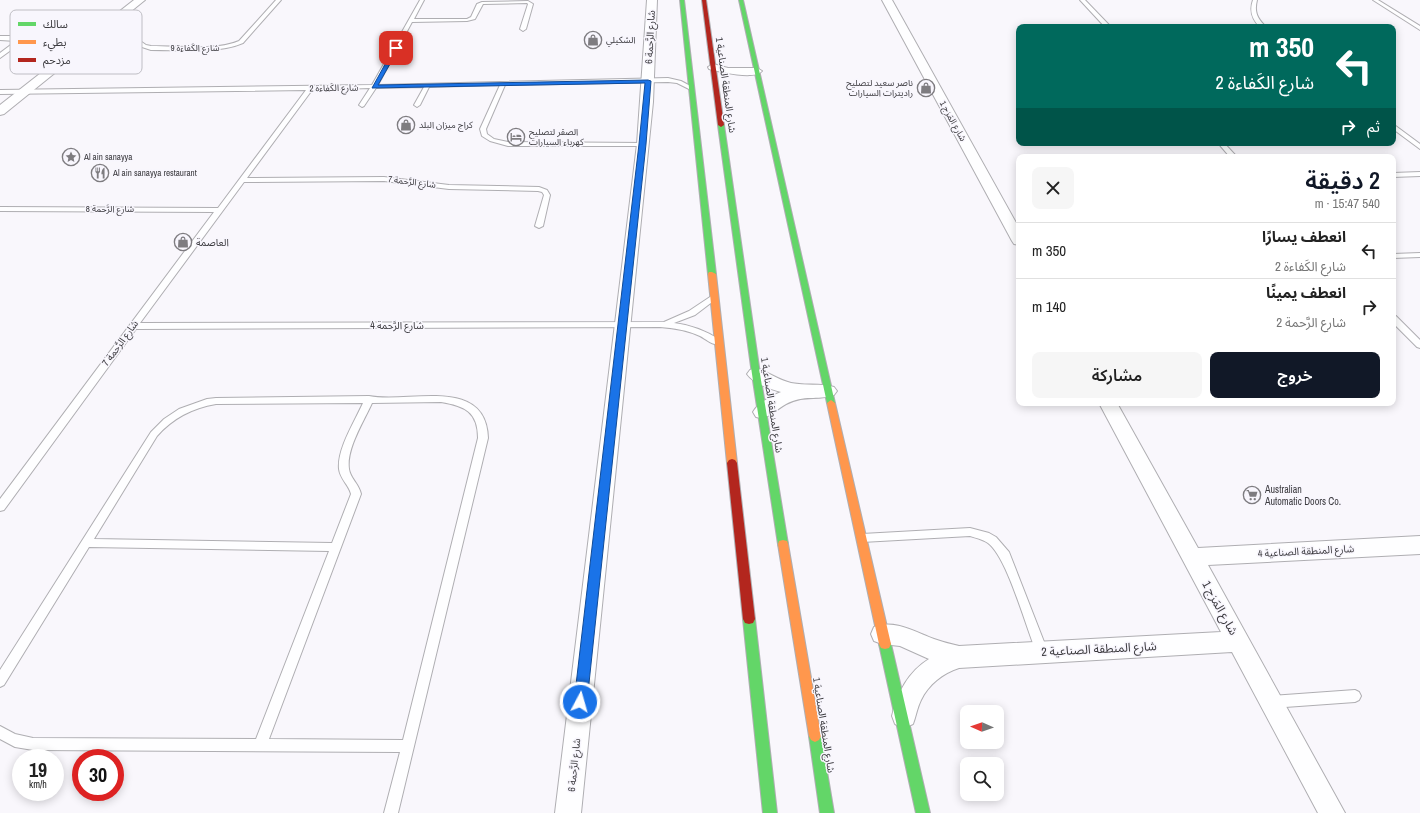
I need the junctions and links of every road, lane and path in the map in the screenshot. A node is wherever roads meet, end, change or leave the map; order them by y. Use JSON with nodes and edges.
{"nodes":[{"id":1,"x":140,"y":0,"type":"edge"},
{"id":2,"x":279,"y":0,"type":"edge"},
{"id":3,"x":422,"y":0,"type":"edge"},
{"id":4,"x":652,"y":0,"type":"edge"},
{"id":5,"x":682,"y":0,"type":"edge"},
{"id":6,"x":704,"y":0,"type":"edge"},
{"id":7,"x":741,"y":0,"type":"edge"},
{"id":8,"x":886,"y":0,"type":"edge"},
{"id":9,"x":1082,"y":0,"type":"edge"},
{"id":10,"x":1256,"y":0,"type":"edge"},
{"id":11,"x":1375,"y":0,"type":"edge"},
{"id":12,"x":128,"y":10,"type":"edge"},
{"id":13,"x":411,"y":21,"type":"junction"},
{"id":14,"x":1105,"y":24,"type":"edge"},
{"id":15,"x":1261,"y":24,"type":"edge"},
{"id":16,"x":1420,"y":28,"type":"edge"},
{"id":17,"x":523,"y":30,"type":"dead end"},
{"id":18,"x":142,"y":45,"type":"edge"},
{"id":19,"x":10,"y":48,"type":"edge"},
{"id":20,"x":0,"y":56,"type":"edge"},
{"id":21,"x":713,"y":67,"type":"junction"},
{"id":22,"x":48,"y":74,"type":"edge"},
{"id":23,"x":685,"y":75,"type":"junction"},
{"id":24,"x":758,"y":75,"type":"junction"},
{"id":25,"x":668,"y":80,"type":"junction"},
{"id":26,"x":648,"y":81,"type":"junction"},
{"id":27,"x":503,"y":84,"type":"junction"},
{"id":28,"x":715,"y":85,"type":"junction"},
{"id":29,"x":427,"y":86,"type":"junction"},
{"id":30,"x":374,"y":87,"type":"junction"},
{"id":31,"x":310,"y":88,"type":"junction"},
{"id":32,"x":691,"y":88,"type":"junction"},
{"id":33,"x":0,"y":92,"type":"edge"},
{"id":34,"x":25,"y":92,"type":"junction"},
{"id":35,"x":362,"y":105,"type":"dead end"},
{"id":36,"x":417,"y":105,"type":"dead end"},
{"id":37,"x":0,"y":111,"type":"edge"},
{"id":38,"x":1396,"y":128,"type":"edge"},
{"id":39,"x":642,"y":144,"type":"junction"},
{"id":40,"x":706,"y":144,"type":"junction"},
{"id":41,"x":1223,"y":146,"type":"edge"},
{"id":42,"x":688,"y":147,"type":"dead end"},
{"id":43,"x":1420,"y":147,"type":"edge"},
{"id":44,"x":1231,"y":154,"type":"edge"},
{"id":45,"x":725,"y":157,"type":"junction"},
{"id":46,"x":692,"y":159,"type":"dead end"},
{"id":47,"x":700,"y":171,"type":"junction"},
{"id":48,"x":1420,"y":174,"type":"edge"},
{"id":49,"x":1396,"y":175,"type":"edge"},
{"id":50,"x":241,"y":180,"type":"junction"},
{"id":51,"x":0,"y":209,"type":"edge"},
{"id":52,"x":219,"y":210,"type":"junction"},
{"id":53,"x":539,"y":226,"type":"dead end"},
{"id":54,"x":1016,"y":237,"type":"edge"},
{"id":55,"x":1420,"y":255,"type":"edge"},
{"id":56,"x":1396,"y":256,"type":"edge"},
{"id":57,"x":714,"y":296,"type":"junction"},
{"id":58,"x":1396,"y":321,"type":"edge"},
{"id":59,"x":622,"y":324,"type":"junction"},
{"id":60,"x":660,"y":324,"type":"junction"},
{"id":61,"x":132,"y":326,"type":"junction"},
{"id":62,"x":719,"y":343,"type":"junction"},
{"id":63,"x":1420,"y":345,"type":"edge"},
{"id":64,"x":756,"y":374,"type":"junction"},
{"id":65,"x":828,"y":391,"type":"junction"},
{"id":66,"x":800,"y":392,"type":"junction"},
{"id":67,"x":369,"y":399,"type":"junction"},
{"id":68,"x":1110,"y":406,"type":"edge"},
{"id":69,"x":762,"y":412,"type":"junction"},
{"id":70,"x":4,"y":495,"type":"edge"},
{"id":71,"x":0,"y":507,"type":"edge"},
{"id":72,"x":860,"y":538,"type":"junction"},
{"id":73,"x":86,"y":544,"type":"junction"},
{"id":74,"x":1420,"y":545,"type":"edge"},
{"id":75,"x":335,"y":547,"type":"junction"},
{"id":76,"x":1192,"y":557,"type":"junction"},
{"id":77,"x":882,"y":634,"type":"junction"},
{"id":78,"x":1238,"y":641,"type":"junction"},
{"id":79,"x":1042,"y":652,"type":"junction"},
{"id":80,"x":959,"y":657,"type":"junction"},
{"id":81,"x":0,"y":681,"type":"edge"},
{"id":82,"x":1354,"y":696,"type":"dead end"},
{"id":83,"x":1271,"y":702,"type":"junction"},
{"id":84,"x":903,"y":721,"type":"junction"},
{"id":85,"x":0,"y":732,"type":"edge"},
{"id":86,"x":260,"y":745,"type":"junction"},
{"id":87,"x":408,"y":746,"type":"junction"},
{"id":88,"x":390,"y":813,"type":"edge"},
{"id":89,"x":568,"y":813,"type":"edge"},
{"id":90,"x":770,"y":813,"type":"edge"},
{"id":91,"x":827,"y":813,"type":"edge"},
{"id":92,"x":923,"y":813,"type":"edge"},
{"id":93,"x":1332,"y":813,"type":"edge"}],
"edges":[{"from":1,"to":12,"type":"street"},
{"from":2,"to":18,"type":"lane","name":"شارع الكَفاءة 9"},
{"from":3,"to":13,"type":"lane"},
{"from":4,"to":26,"type":"street","name":"شارع الرَّحمة 6"},
{"from":5,"to":23,"type":"street"},
{"from":6,"to":21,"type":"street","name":"شارع المنطقة الصناعية 1"},
{"from":7,"to":24,"type":"street"},
{"from":8,"to":54,"type":"street","name":"شارع المَزج 1"},
{"from":9,"to":14,"type":"lane"},
{"from":10,"to":15,"type":"lane"},
{"from":11,"to":16,"type":"lane"},
{"from":13,"to":17,"type":"lane"},
{"from":13,"to":30,"type":"lane"},
{"from":19,"to":20,"type":"lane"},
{"from":21,"to":24,"type":"street"},
{"from":21,"to":28,"type":"street","name":"شارع المنطقة الصناعية 1"},
{"from":22,"to":34,"type":"street"},
{"from":23,"to":25,"type":"lane","name":"شارع الكَفاءة 2"},
{"from":23,"to":32,"type":"street"},
{"from":24,"to":28,"type":"street"},
{"from":24,"to":65,"type":"street"},
{"from":25,"to":26,"type":"lane","name":"شارع الكَفاءة 2"},
{"from":25,"to":32,"type":"lane","name":"شارع الكَفاءة 2"},
{"from":26,"to":27,"type":"lane","name":"شارع الكَفاءة 2"},
{"from":26,"to":39,"type":"street","name":"شارع الرَّحمة 6"},
{"from":27,"to":29,"type":"lane","name":"شارع الكَفاءة 2"},
{"from":27,"to":39,"type":"lane"},
{"from":28,"to":45,"type":"street","name":"شارع المنطقة الصناعية 1"},
{"from":29,"to":30,"type":"lane","name":"شارع الكَفاءة 2"},
{"from":29,"to":36,"type":"lane"},
{"from":30,"to":31,"type":"lane","name":"شارع الكَفاءة 2"},
{"from":30,"to":35,"type":"lane"},
{"from":31,"to":34,"type":"lane","name":"شارع الكَفاءة 2"},
{"from":31,"to":50,"type":"lane","name":"شارع الرَّحمة 7"},
{"from":32,"to":40,"type":"street"},
{"from":33,"to":34,"type":"lane","name":"شارع الكَفاءة 2"},
{"from":34,"to":37,"type":"street"},
{"from":38,"to":43,"type":"lane"},
{"from":39,"to":59,"type":"street","name":"شارع الرَّحمة 6"},
{"from":40,"to":42,"type":"street"},
{"from":40,"to":45,"type":"street"},
{"from":40,"to":47,"type":"street"},
{"from":41,"to":44,"type":"lane"},
{"from":45,"to":64,"type":"street","name":"شارع المنطقة الصناعية 1"},
{"from":46,"to":47,"type":"street"},
{"from":47,"to":57,"type":"street"},
{"from":48,"to":49,"type":"lane"},
{"from":50,"to":52,"type":"lane","name":"شارع الرَّحمة 7"},
{"from":50,"to":53,"type":"lane","name":"شارع الرَّحمة 7"},
{"from":51,"to":52,"type":"lane","name":"شارع الرَّحمة 8"},
{"from":52,"to":61,"type":"lane","name":"شارع الرَّحمة 7"},
{"from":55,"to":56,"type":"lane"},
{"from":57,"to":60,"type":"lane","name":"شارع الرَّحمة 4"},
{"from":57,"to":62,"type":"street"},
{"from":58,"to":63,"type":"lane"},
{"from":59,"to":60,"type":"lane","name":"شارع الرَّحمة 4"},
{"from":59,"to":61,"type":"lane","name":"شارع الرَّحمة 4"},
{"from":59,"to":89,"type":"street","name":"شارع الرَّحمة 6"},
{"from":60,"to":62,"type":"lane","name":"شارع الرَّحمة 4"},
{"from":61,"to":70,"type":"lane","name":"شارع الرَّحمة 7"},
{"from":62,"to":90,"type":"street"},
{"from":64,"to":66,"type":"street"},
{"from":64,"to":69,"type":"street","name":"شارع المنطقة الصناعية 1"},
{"from":65,"to":66,"type":"street"},
{"from":65,"to":72,"type":"street"},
{"from":66,"to":69,"type":"street"},
{"from":67,"to":73,"type":"lane"},
{"from":67,"to":75,"type":"lane"},
{"from":67,"to":87,"type":"lane"},
{"from":68,"to":76,"type":"street","name":"شارع المَزج 1"},
{"from":69,"to":91,"type":"street","name":"شارع المنطقة الصناعية 1"},
{"from":70,"to":71,"type":"lane","name":"شارع الرَّحمة 7"},
{"from":72,"to":77,"type":"street"},
{"from":72,"to":79,"type":"lane"},
{"from":73,"to":75,"type":"lane"},
{"from":73,"to":81,"type":"lane"},
{"from":74,"to":76,"type":"street","name":"شارع المنطقة الصناعية 4"},
{"from":75,"to":86,"type":"lane"},
{"from":76,"to":78,"type":"street","name":"شارع المَزج 1"},
{"from":77,"to":80,"type":"street","name":"شارع المنطقة الصناعية 2"},
{"from":77,"to":84,"type":"street"},
{"from":78,"to":79,"type":"street","name":"شارع المنطقة الصناعية 2"},
{"from":78,"to":83,"type":"street","name":"شارع المَزج 1"},
{"from":79,"to":80,"type":"street","name":"شارع المنطقة الصناعية 2"},
{"from":80,"to":84,"type":"street","name":"شارع المنطقة الصناعية 2"},
{"from":82,"to":83,"type":"lane"},
{"from":83,"to":93,"type":"street","name":"شارع المَزج 1"},
{"from":84,"to":92,"type":"street"},
{"from":85,"to":86,"type":"lane"},
{"from":86,"to":87,"type":"lane"},
{"from":87,"to":88,"type":"lane"}]}
